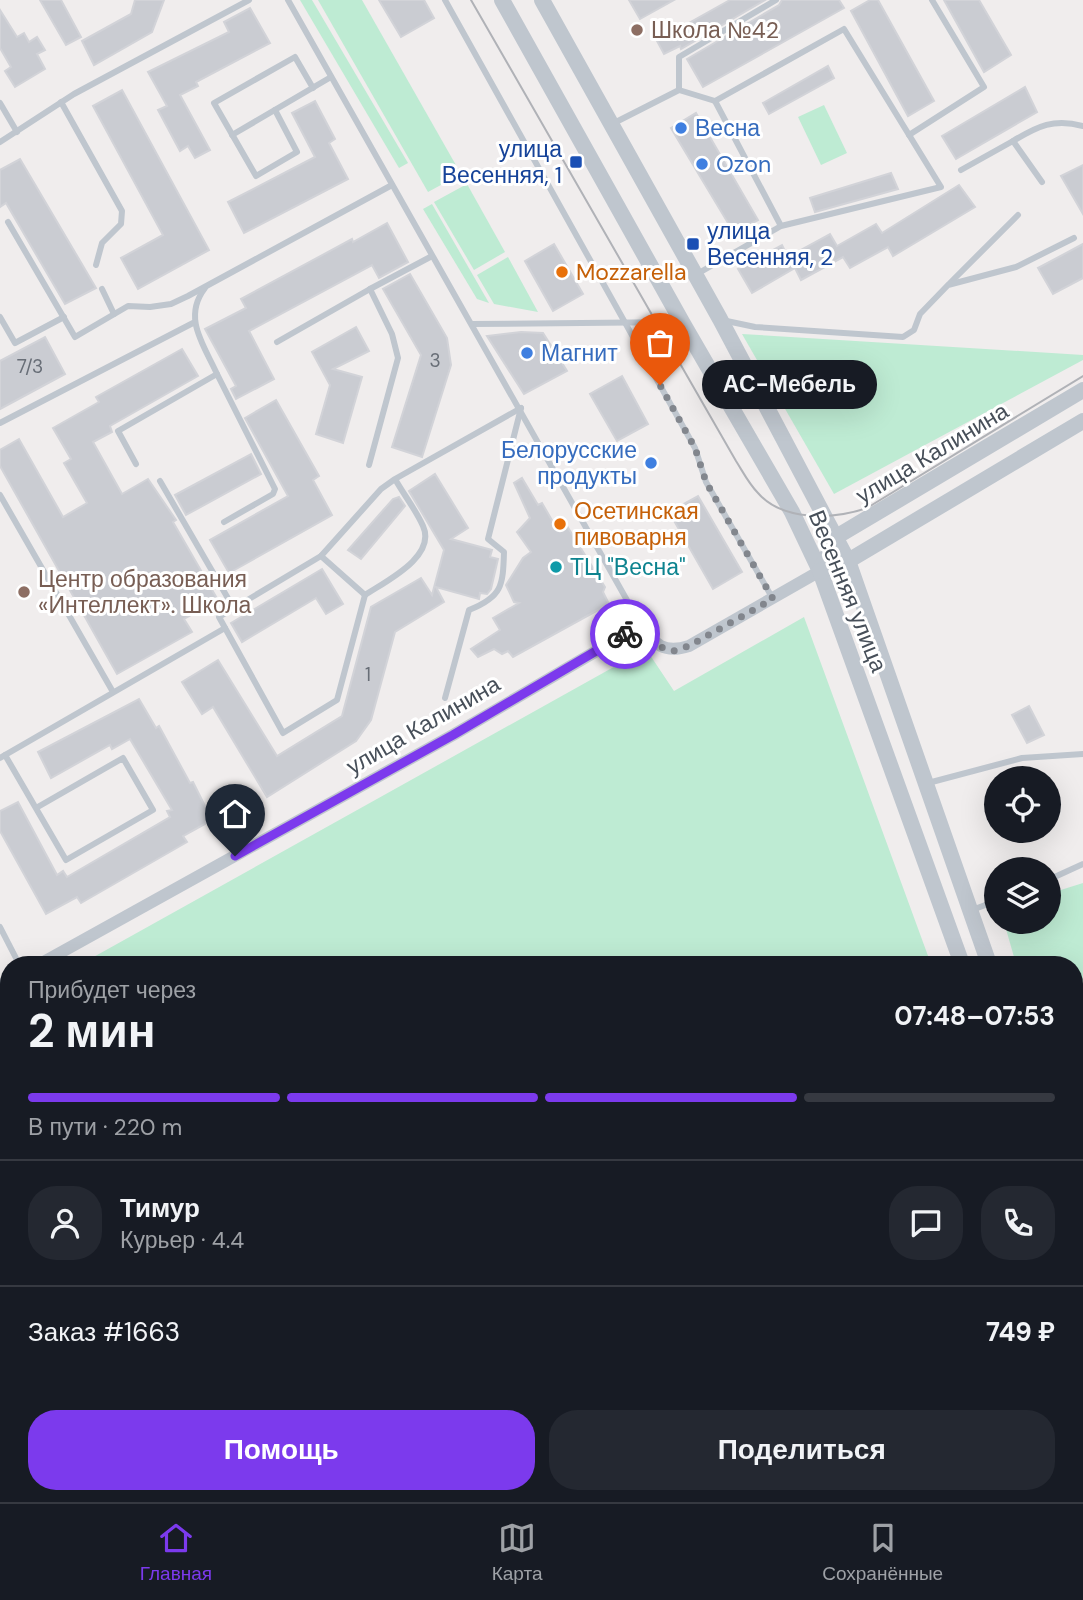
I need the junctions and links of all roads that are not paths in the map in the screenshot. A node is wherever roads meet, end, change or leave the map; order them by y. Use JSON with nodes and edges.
{"nodes":[{"id":1,"x":249,"y":0,"type":"edge"},
{"id":2,"x":288,"y":0,"type":"edge"},
{"id":3,"x":445,"y":0,"type":"edge"},
{"id":4,"x":502,"y":0,"type":"edge"},
{"id":5,"x":542,"y":0,"type":"edge"},
{"id":6,"x":776,"y":0,"type":"edge"},
{"id":7,"x":932,"y":0,"type":"edge"},
{"id":8,"x":331,"y":77,"type":"junction"},
{"id":9,"x":313,"y":88,"type":"junction"},
{"id":10,"x":679,"y":90,"type":"junction"},
{"id":11,"x":715,"y":101,"type":"junction"},
{"id":12,"x":61,"y":102,"type":"junction"},
{"id":13,"x":0,"y":103,"type":"edge"},
{"id":14,"x":275,"y":110,"type":"junction"},
{"id":15,"x":612,"y":124,"type":"junction"},
{"id":16,"x":1083,"y":126,"type":"edge"},
{"id":17,"x":18,"y":132,"type":"junction"},
{"id":18,"x":232,"y":135,"type":"junction"},
{"id":19,"x":909,"y":135,"type":"junction"},
{"id":20,"x":1013,"y":141,"type":"junction"},
{"id":21,"x":0,"y":142,"type":"edge"},
{"id":22,"x":961,"y":170,"type":"dead end"},
{"id":23,"x":1042,"y":182,"type":"dead end"},
{"id":24,"x":392,"y":185,"type":"junction"},
{"id":25,"x":1018,"y":215,"type":"dead end"},
{"id":26,"x":8,"y":222,"type":"dead end"},
{"id":27,"x":782,"y":226,"type":"junction"},
{"id":28,"x":1074,"y":238,"type":"dead end"},
{"id":29,"x":432,"y":256,"type":"junction"},
{"id":30,"x":96,"y":265,"type":"dead end"},
{"id":31,"x":696,"y":275,"type":"junction"},
{"id":32,"x":948,"y":285,"type":"junction"},
{"id":33,"x":207,"y":286,"type":"junction"},
{"id":34,"x":102,"y":289,"type":"dead end"},
{"id":35,"x":370,"y":289,"type":"junction"},
{"id":36,"x":114,"y":314,"type":"junction"},
{"id":37,"x":0,"y":317,"type":"edge"},
{"id":38,"x":64,"y":317,"type":"junction"},
{"id":39,"x":720,"y":319,"type":"junction"},
{"id":40,"x":625,"y":321,"type":"junction"},
{"id":41,"x":682,"y":322,"type":"junction"},
{"id":42,"x":194,"y":323,"type":"junction"},
{"id":43,"x":472,"y":324,"type":"junction"},
{"id":44,"x":277,"y":342,"type":"dead end"},
{"id":45,"x":218,"y":374,"type":"junction"},
{"id":46,"x":1083,"y":390,"type":"edge"},
{"id":47,"x":521,"y":408,"type":"junction"},
{"id":48,"x":1083,"y":421,"type":"edge"},
{"id":49,"x":0,"y":423,"type":"edge"},
{"id":50,"x":136,"y":464,"type":"dead end"},
{"id":51,"x":369,"y":465,"type":"dead end"},
{"id":52,"x":395,"y":480,"type":"junction"},
{"id":53,"x":160,"y":481,"type":"dead end"},
{"id":54,"x":0,"y":495,"type":"edge"},
{"id":55,"x":224,"y":522,"type":"dead end"},
{"id":56,"x":836,"y":537,"type":"junction"},
{"id":57,"x":321,"y":556,"type":"junction"},
{"id":58,"x":848,"y":561,"type":"junction"},
{"id":59,"x":820,"y":571,"type":"junction"},
{"id":60,"x":365,"y":595,"type":"junction"},
{"id":61,"x":773,"y":599,"type":"junction"},
{"id":62,"x":233,"y":607,"type":"junction"},
{"id":63,"x":641,"y":625,"type":"junction"},
{"id":64,"x":226,"y":628,"type":"junction"},
{"id":65,"x":113,"y":692,"type":"junction"},
{"id":66,"x":445,"y":698,"type":"dead end"},
{"id":67,"x":1083,"y":754,"type":"edge"},
{"id":68,"x":2,"y":756,"type":"edge"},
{"id":69,"x":926,"y":783,"type":"junction"},
{"id":70,"x":36,"y":808,"type":"junction"},
{"id":71,"x":1083,"y":864,"type":"edge"},
{"id":72,"x":1061,"y":874,"type":"edge"},
{"id":73,"x":984,"y":906,"type":"edge"},
{"id":74,"x":970,"y":911,"type":"junction"},
{"id":75,"x":0,"y":927,"type":"edge"},
{"id":76,"x":15,"y":956,"type":"edge"},
{"id":77,"x":54,"y":956,"type":"edge"},
{"id":78,"x":959,"y":956,"type":"edge"},
{"id":79,"x":986,"y":956,"type":"edge"}],
"edges":[{"from":1,"to":12,"type":"lane"},
{"from":2,"to":8,"type":"lane"},
{"from":3,"to":40,"type":"lane"},
{"from":4,"to":41,"type":"street","name":"Весенняя улица"},
{"from":5,"to":15,"type":"street","name":"Весенняя улица"},
{"from":6,"to":10,"type":"lane"},
{"from":7,"to":19,"type":"lane"},
{"from":8,"to":9,"type":"lane"},
{"from":8,"to":24,"type":"lane"},
{"from":9,"to":14,"type":"lane"},
{"from":9,"to":18,"type":"lane"},
{"from":10,"to":11,"type":"lane"},
{"from":10,"to":15,"type":"lane"},
{"from":11,"to":19,"type":"lane"},
{"from":11,"to":27,"type":"lane"},
{"from":12,"to":17,"type":"lane"},
{"from":12,"to":30,"type":"lane"},
{"from":13,"to":17,"type":"lane"},
{"from":14,"to":18,"type":"lane"},
{"from":14,"to":18,"type":"lane"},
{"from":15,"to":31,"type":"street","name":"Весенняя улица"},
{"from":16,"to":20,"type":"lane"},
{"from":17,"to":21,"type":"lane"},
{"from":19,"to":27,"type":"lane"},
{"from":20,"to":22,"type":"lane"},
{"from":20,"to":23,"type":"lane"},
{"from":24,"to":29,"type":"lane"},
{"from":24,"to":33,"type":"lane"},
{"from":25,"to":32,"type":"lane"},
{"from":26,"to":38,"type":"lane"},
{"from":27,"to":31,"type":"lane"},
{"from":28,"to":32,"type":"lane"},
{"from":29,"to":35,"type":"lane"},
{"from":29,"to":43,"type":"lane"},
{"from":31,"to":39,"type":"street","name":"Весенняя улица"},
{"from":32,"to":39,"type":"lane"},
{"from":33,"to":36,"type":"lane"},
{"from":33,"to":42,"type":"lane"},
{"from":34,"to":36,"type":"lane"},
{"from":35,"to":44,"type":"lane"},
{"from":35,"to":51,"type":"lane"},
{"from":36,"to":38,"type":"lane"},
{"from":37,"to":38,"type":"lane"},
{"from":39,"to":56,"type":"street","name":"Весенняя улица"},
{"from":40,"to":41,"type":"lane"},
{"from":40,"to":43,"type":"lane"},
{"from":40,"to":61,"type":"lane"},
{"from":41,"to":59,"type":"street","name":"Весенняя улица"},
{"from":42,"to":45,"type":"lane"},
{"from":42,"to":49,"type":"lane"},
{"from":43,"to":47,"type":"lane"},
{"from":45,"to":50,"type":"lane"},
{"from":45,"to":55,"type":"lane"},
{"from":46,"to":56,"type":"street","name":"улица Калинина"},
{"from":47,"to":52,"type":"lane"},
{"from":47,"to":63,"type":"lane"},
{"from":47,"to":66,"type":"lane"},
{"from":48,"to":58,"type":"street"},
{"from":52,"to":57,"type":"lane"},
{"from":52,"to":60,"type":"lane"},
{"from":53,"to":62,"type":"lane"},
{"from":54,"to":65,"type":"lane"},
{"from":56,"to":58,"type":"street","name":"Весенняя улица"},
{"from":56,"to":59,"type":"street"},
{"from":57,"to":60,"type":"lane"},
{"from":57,"to":62,"type":"lane"},
{"from":58,"to":59,"type":"street"},
{"from":58,"to":69,"type":"street","name":"Весенняя улица"},
{"from":59,"to":61,"type":"street"},
{"from":59,"to":78,"type":"street","name":"Весенняя улица"},
{"from":60,"to":64,"type":"lane"},
{"from":61,"to":63,"type":"street"},
{"from":62,"to":64,"type":"lane"},
{"from":63,"to":77,"type":"street","name":"улица Калинина"},
{"from":64,"to":65,"type":"lane"},
{"from":65,"to":68,"type":"lane"},
{"from":67,"to":69,"type":"lane"},
{"from":68,"to":70,"type":"lane"},
{"from":69,"to":74,"type":"street","name":"Весенняя улица"},
{"from":70,"to":70,"type":"lane"},
{"from":71,"to":72,"type":"lane"},
{"from":73,"to":74,"type":"lane"},
{"from":74,"to":79,"type":"street","name":"Весенняя улица"},
{"from":75,"to":76,"type":"lane"}]}
